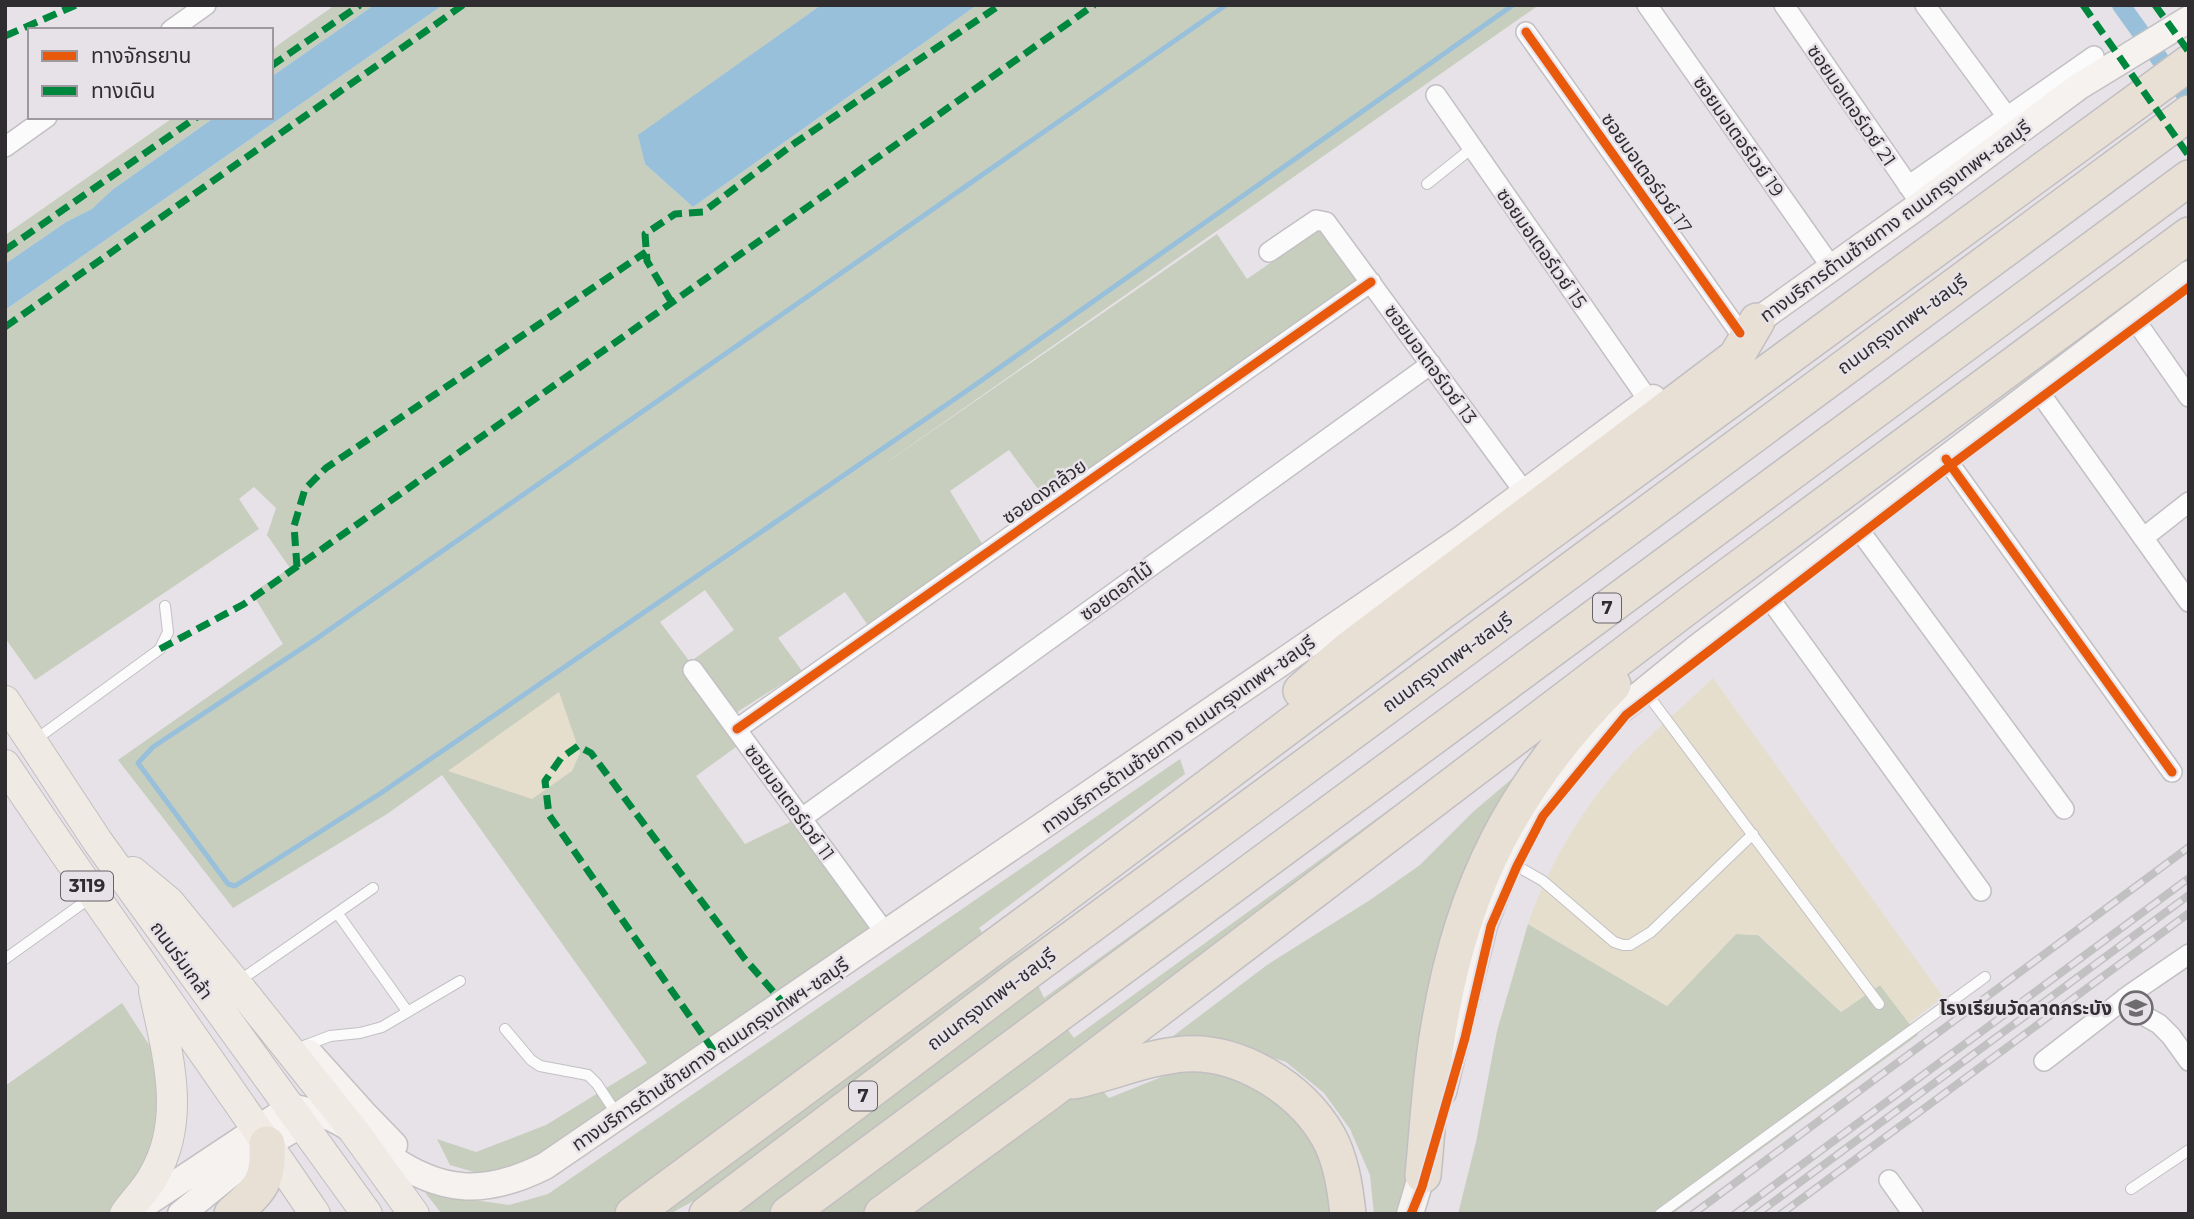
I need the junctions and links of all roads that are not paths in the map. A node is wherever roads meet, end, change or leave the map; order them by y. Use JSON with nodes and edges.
{"nodes":[{"id":1,"x":206,"y":5,"type":"edge"},
{"id":2,"x":1647,"y":5,"type":"edge"},
{"id":3,"x":1784,"y":5,"type":"edge"},
{"id":4,"x":1925,"y":5,"type":"edge"},
{"id":5,"x":2189,"y":19,"type":"edge"},
{"id":6,"x":174,"y":28,"type":"edge"},
{"id":7,"x":1526,"y":32,"type":"dead end"},
{"id":8,"x":2094,"y":56,"type":"dead end"},
{"id":9,"x":2189,"y":63,"type":"edge"},
{"id":10,"x":1436,"y":95,"type":"dead end"},
{"id":11,"x":2189,"y":113,"type":"edge"},
{"id":12,"x":44,"y":119,"type":"edge"},
{"id":13,"x":2012,"y":124,"type":"junction"},
{"id":14,"x":5,"y":146,"type":"edge"},
{"id":15,"x":1472,"y":148,"type":"junction"},
{"id":16,"x":2189,"y":178,"type":"edge"},
{"id":17,"x":1427,"y":184,"type":"dead end"},
{"id":18,"x":1914,"y":195,"type":"junction"},
{"id":19,"x":2189,"y":235,"type":"edge"},
{"id":20,"x":1269,"y":252,"type":"dead end"},
{"id":21,"x":1832,"y":268,"type":"junction"},
{"id":22,"x":2189,"y":274,"type":"edge"},
{"id":23,"x":1371,"y":282,"type":"junction"},
{"id":24,"x":2133,"y":317,"type":"junction"},
{"id":25,"x":1749,"y":327,"type":"junction"},
{"id":26,"x":1431,"y":364,"type":"junction"},
{"id":27,"x":2037,"y":389,"type":"junction"},
{"id":28,"x":2189,"y":397,"type":"edge"},
{"id":29,"x":1649,"y":401,"type":"junction"},
{"id":30,"x":1946,"y":459,"type":"junction"},
{"id":31,"x":1721,"y":460,"type":"junction"},
{"id":32,"x":1525,"y":493,"type":"junction"},
{"id":33,"x":2189,"y":502,"type":"edge"},
{"id":34,"x":1857,"y":527,"type":"junction"},
{"id":35,"x":2143,"y":538,"type":"junction"},
{"id":36,"x":1767,"y":595,"type":"junction"},
{"id":37,"x":1696,"y":600,"type":"junction"},
{"id":38,"x":2189,"y":602,"type":"edge"},
{"id":39,"x":165,"y":606,"type":"dead end"},
{"id":40,"x":1445,"y":609,"type":"junction"},
{"id":41,"x":693,"y":670,"type":"dead end"},
{"id":42,"x":1645,"y":691,"type":"junction"},
{"id":43,"x":5,"y":701,"type":"edge"},
{"id":44,"x":737,"y":729,"type":"junction"},
{"id":45,"x":33,"y":741,"type":"junction"},
{"id":46,"x":5,"y":765,"type":"edge"},
{"id":47,"x":2172,"y":772,"type":"dead end"},
{"id":48,"x":2064,"y":809,"type":"dead end"},
{"id":49,"x":802,"y":818,"type":"junction"},
{"id":50,"x":1152,"y":830,"type":"junction"},
{"id":51,"x":1753,"y":834,"type":"junction"},
{"id":52,"x":98,"y":842,"type":"junction"},
{"id":53,"x":1509,"y":862,"type":"junction"},
{"id":54,"x":373,"y":888,"type":"dead end"},
{"id":55,"x":1981,"y":891,"type":"dead end"},
{"id":56,"x":93,"y":895,"type":"junction"},
{"id":57,"x":338,"y":914,"type":"junction"},
{"id":58,"x":886,"y":934,"type":"junction"},
{"id":59,"x":2189,"y":954,"type":"edge"},
{"id":60,"x":5,"y":959,"type":"edge"},
{"id":61,"x":1985,"y":976,"type":"dead end"},
{"id":62,"x":152,"y":979,"type":"junction"},
{"id":63,"x":460,"y":981,"type":"dead end"},
{"id":64,"x":241,"y":990,"type":"junction"},
{"id":65,"x":2125,"y":998,"type":"junction"},
{"id":66,"x":1879,"y":1004,"type":"dead end"},
{"id":67,"x":407,"y":1012,"type":"junction"},
{"id":68,"x":505,"y":1029,"type":"dead end"},
{"id":69,"x":303,"y":1046,"type":"junction"},
{"id":70,"x":2044,"y":1061,"type":"dead end"},
{"id":71,"x":2189,"y":1061,"type":"edge"},
{"id":72,"x":1052,"y":1089,"type":"junction"},
{"id":73,"x":296,"y":1116,"type":"junction"},
{"id":74,"x":618,"y":1117,"type":"junction"},
{"id":75,"x":354,"y":1131,"type":"junction"},
{"id":76,"x":262,"y":1136,"type":"junction"},
{"id":77,"x":2189,"y":1150,"type":"edge"},
{"id":78,"x":1423,"y":1175,"type":"junction"},
{"id":79,"x":1889,"y":1180,"type":"dead end"},
{"id":80,"x":457,"y":1186,"type":"junction"},
{"id":81,"x":2131,"y":1189,"type":"dead end"},
{"id":82,"x":233,"y":1213,"type":"edge"},
{"id":83,"x":127,"y":1214,"type":"edge"},
{"id":84,"x":181,"y":1214,"type":"edge"},
{"id":85,"x":314,"y":1214,"type":"edge"},
{"id":86,"x":329,"y":1214,"type":"edge"},
{"id":87,"x":368,"y":1214,"type":"edge"},
{"id":88,"x":414,"y":1214,"type":"edge"},
{"id":89,"x":633,"y":1214,"type":"edge"},
{"id":90,"x":707,"y":1214,"type":"edge"},
{"id":91,"x":788,"y":1214,"type":"edge"},
{"id":92,"x":882,"y":1214,"type":"edge"},
{"id":93,"x":1348,"y":1214,"type":"edge"},
{"id":94,"x":1410,"y":1214,"type":"edge"},
{"id":95,"x":1660,"y":1214,"type":"edge"},
{"id":96,"x":1913,"y":1214,"type":"edge"}],
"edges":[{"from":1,"to":6,"type":"street"},
{"from":2,"to":21,"type":"street","name":"ซอยมอเตอร์เวย์ 19"},
{"from":3,"to":18,"type":"street","name":"ซอยมอเตอร์เวย์ 21"},
{"from":4,"to":13,"type":"street"},
{"from":5,"to":13,"type":"main road","name":"ทางบริการด้านซ้ายทาง ถนนกรุงเทพฯ-ชลบุรี"},
{"from":7,"to":25,"type":"street","name":"ซอยมอเตอร์เวย์ 17"},
{"from":8,"to":13,"type":"street"},
{"from":9,"to":40,"type":"highway"},
{"from":10,"to":15,"type":"street","name":"ซอยมอเตอร์เวย์ 15"},
{"from":11,"to":31,"type":"highway","name":"ถนนกรุงเทพฯ-ชลบุรี","number":"7"},
{"from":12,"to":14,"type":"street"},
{"from":13,"to":18,"type":"main road","name":"ทางบริการด้านซ้ายทาง ถนนกรุงเทพฯ-ชลบุรี"},
{"from":15,"to":17,"type":"lane"},
{"from":15,"to":29,"type":"street","name":"ซอยมอเตอร์เวย์ 15"},
{"from":16,"to":91,"type":"highway","number":"7"},
{"from":18,"to":21,"type":"main road","name":"ทางบริการด้านซ้ายทาง ถนนกรุงเทพฯ-ชลบุรี"},
{"from":19,"to":37,"type":"highway"},
{"from":20,"to":23,"type":"street","name":"ซอยมอเตอร์เวย์ 13"},
{"from":21,"to":25,"type":"main road","name":"ทางบริการด้านซ้ายทาง ถนนกรุงเทพฯ-ชลบุรี"},
{"from":22,"to":24,"type":"main road"},
{"from":23,"to":26,"type":"street","name":"ซอยมอเตอร์เวย์ 13"},
{"from":23,"to":44,"type":"street","name":"ซอยดงกล้วย"},
{"from":24,"to":27,"type":"main road"},
{"from":24,"to":28,"type":"street"},
{"from":25,"to":29,"type":"main road","name":"ทางบริการด้านซ้ายทาง ถนนกรุงเทพฯ-ชลบุรี"},
{"from":25,"to":50,"type":"highway"},
{"from":26,"to":32,"type":"street","name":"ซอยมอเตอร์เวย์ 13"},
{"from":26,"to":49,"type":"street","name":"ซอยดอกไม้"},
{"from":27,"to":30,"type":"main road"},
{"from":27,"to":35,"type":"street"},
{"from":29,"to":32,"type":"main road","name":"ทางบริการด้านซ้ายทาง ถนนกรุงเทพฯ-ชลบุรี"},
{"from":30,"to":34,"type":"main road"},
{"from":30,"to":47,"type":"street"},
{"from":31,"to":40,"type":"highway"},
{"from":31,"to":90,"type":"highway","name":"ถนนกรุงเทพฯ-ชลบุรี","number":"7"},
{"from":32,"to":58,"type":"main road","name":"ทางบริการด้านซ้ายทาง ถนนกรุงเทพฯ-ชลบุรี"},
{"from":33,"to":35,"type":"street"},
{"from":34,"to":36,"type":"main road"},
{"from":34,"to":48,"type":"street"},
{"from":35,"to":38,"type":"street"},
{"from":36,"to":42,"type":"main road"},
{"from":36,"to":55,"type":"street"},
{"from":37,"to":72,"type":"highway"},
{"from":37,"to":78,"type":"highway"},
{"from":39,"to":45,"type":"lane"},
{"from":40,"to":50,"type":"highway"},
{"from":41,"to":44,"type":"street","name":"ซอยมอเตอร์เวย์ 11"},
{"from":42,"to":51,"type":"lane"},
{"from":42,"to":53,"type":"main road"},
{"from":43,"to":45,"type":"main road","name":"ถนนร่มเกล้า","number":"3119"},
{"from":44,"to":49,"type":"street","name":"ซอยมอเตอร์เวย์ 11"},
{"from":45,"to":52,"type":"main road","name":"ถนนร่มเกล้า","number":"3119"},
{"from":46,"to":56,"type":"main road","name":"ถนนร่มเกล้า","number":"3119"},
{"from":49,"to":58,"type":"street","name":"ซอยมอเตอร์เวย์ 11"},
{"from":50,"to":89,"type":"highway"},
{"from":51,"to":53,"type":"lane"},
{"from":51,"to":66,"type":"lane"},
{"from":52,"to":64,"type":"main road"},
{"from":52,"to":73,"type":"main road","name":"ถนนร่มเกล้า","number":"3119"},
{"from":53,"to":78,"type":"main road"},
{"from":54,"to":57,"type":"lane"},
{"from":56,"to":60,"type":"lane"},
{"from":56,"to":62,"type":"main road","name":"ถนนร่มเกล้า","number":"3119"},
{"from":57,"to":64,"type":"lane"},
{"from":57,"to":67,"type":"lane"},
{"from":58,"to":74,"type":"main road","name":"ทางบริการด้านซ้ายทาง ถนนกรุงเทพฯ-ชลบุรี"},
{"from":59,"to":65,"type":"street"},
{"from":61,"to":95,"type":"lane"},
{"from":62,"to":76,"type":"main road","name":"ถนนร่มเกล้า","number":"3119"},
{"from":62,"to":83,"type":"main road"},
{"from":63,"to":67,"type":"lane"},
{"from":64,"to":69,"type":"main road"},
{"from":64,"to":75,"type":"main road"},
{"from":65,"to":70,"type":"street"},
{"from":65,"to":71,"type":"street"},
{"from":67,"to":69,"type":"lane"},
{"from":68,"to":74,"type":"lane"},
{"from":69,"to":80,"type":"main road"},
{"from":72,"to":92,"type":"highway"},
{"from":72,"to":93,"type":"highway"},
{"from":73,"to":75,"type":"main road","name":"ทางบริการด้านซ้ายทาง ถนนกรุงเทพฯ-ชลบุรี"},
{"from":73,"to":76,"type":"main road"},
{"from":73,"to":87,"type":"main road","name":"ถนนร่มเกล้า","number":"3119"},
{"from":74,"to":80,"type":"main road","name":"ทางบริการด้านซ้ายทาง ถนนกรุงเทพฯ-ชลบุรี"},
{"from":75,"to":80,"type":"main road","name":"ทางบริการด้านซ้ายทาง ถนนกรุงเทพฯ-ชลบุรี"},
{"from":75,"to":88,"type":"main road"},
{"from":76,"to":82,"type":"highway"},
{"from":76,"to":83,"type":"main road"},
{"from":76,"to":84,"type":"main road"},
{"from":76,"to":85,"type":"main road","name":"ถนนร่มเกล้า","number":"3119"},
{"from":76,"to":86,"type":"street"},
{"from":77,"to":81,"type":"lane"},
{"from":78,"to":94,"type":"main road"},
{"from":79,"to":96,"type":"street"}]}
